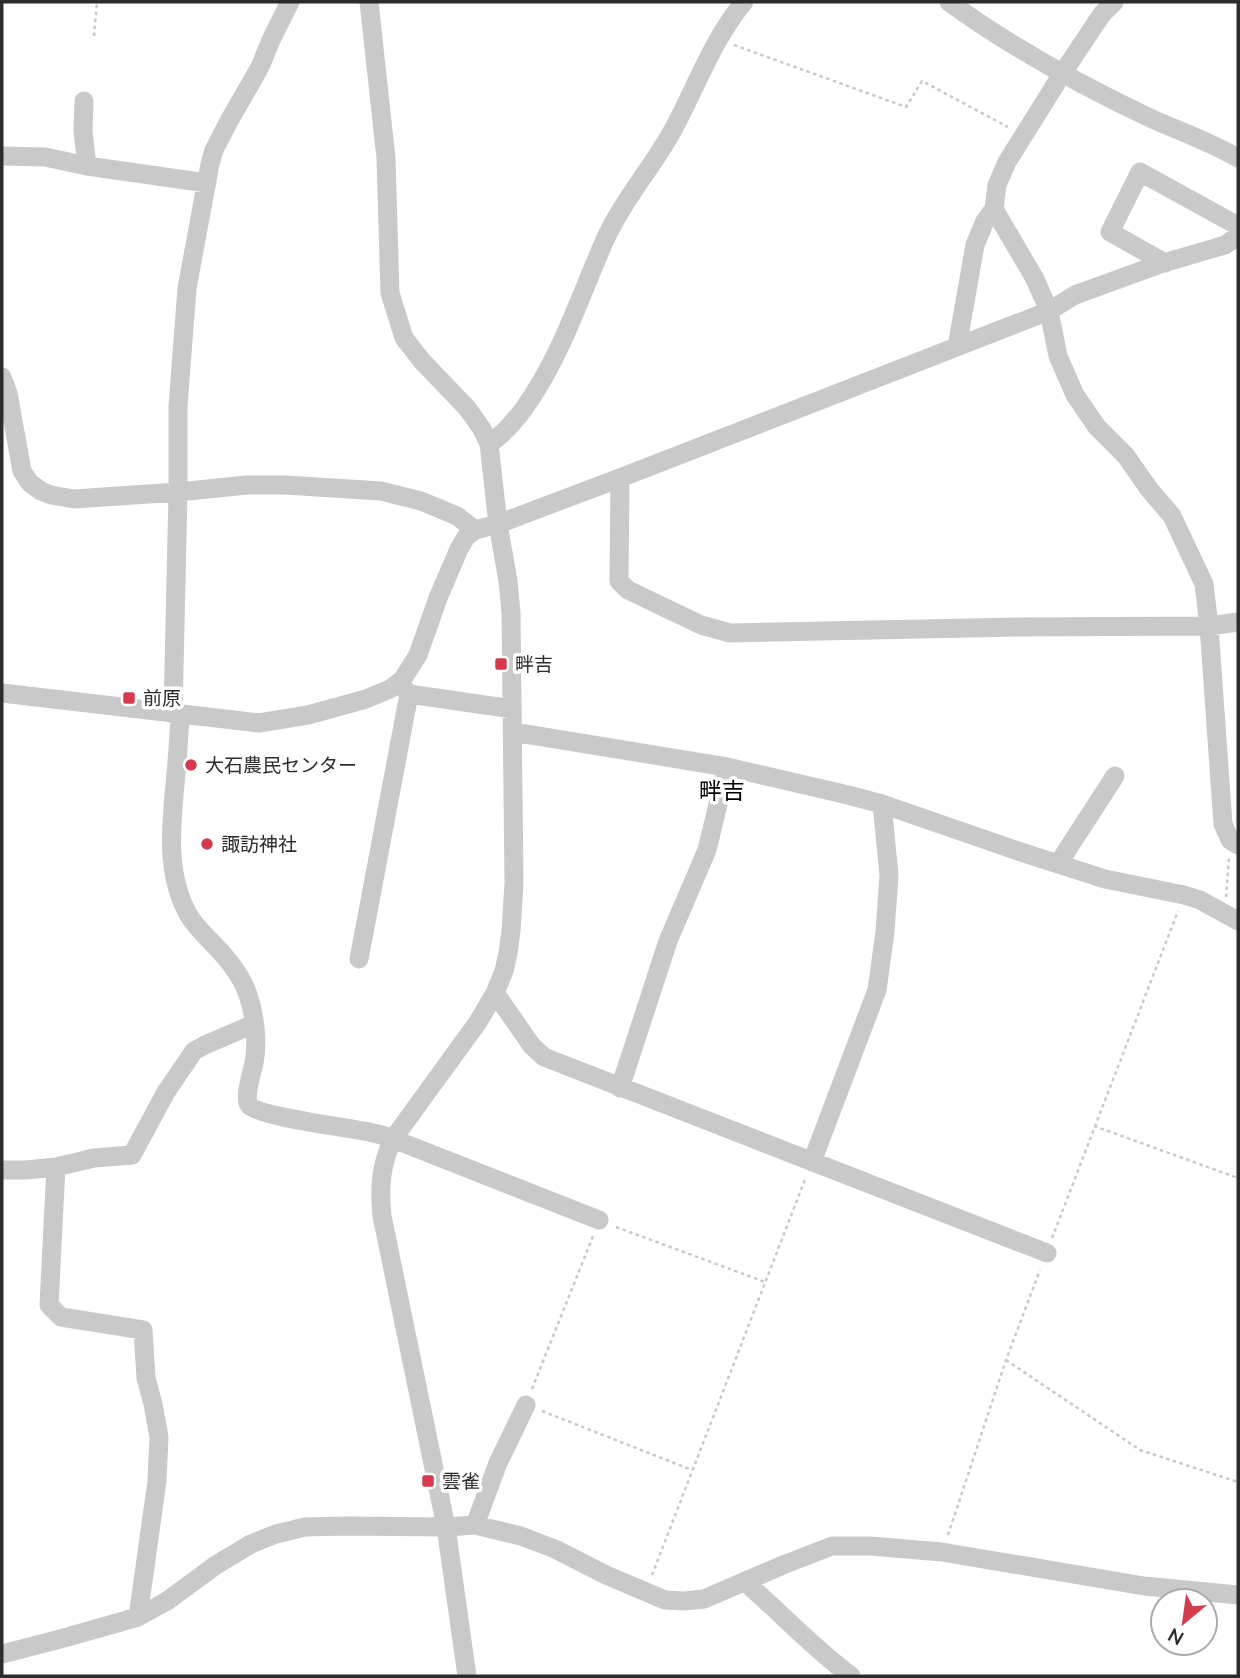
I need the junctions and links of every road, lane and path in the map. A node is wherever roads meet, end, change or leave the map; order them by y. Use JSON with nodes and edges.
{"nodes":[{"id":1,"x":97,"y":2,"type":"edge"},
{"id":2,"x":290,"y":2,"type":"edge"},
{"id":3,"x":369,"y":2,"type":"edge"},
{"id":4,"x":744,"y":2,"type":"edge"},
{"id":5,"x":949,"y":2,"type":"edge"},
{"id":6,"x":1114,"y":2,"type":"edge"},
{"id":7,"x":94,"y":36,"type":"dead end"},
{"id":8,"x":719,"y":39,"type":"junction"},
{"id":9,"x":1062,"y":74,"type":"junction"},
{"id":10,"x":84,"y":102,"type":"dead end"},
{"id":11,"x":1024,"y":135,"type":"junction"},
{"id":12,"x":2,"y":156,"type":"edge"},
{"id":13,"x":1238,"y":158,"type":"edge"},
{"id":14,"x":87,"y":166,"type":"junction"},
{"id":15,"x":207,"y":183,"type":"junction"},
{"id":16,"x":994,"y":209,"type":"junction"},
{"id":17,"x":1238,"y":226,"type":"edge"},
{"id":18,"x":1238,"y":236,"type":"edge"},
{"id":19,"x":1165,"y":263,"type":"junction"},
{"id":20,"x":1049,"y":311,"type":"junction"},
{"id":21,"x":957,"y":347,"type":"junction"},
{"id":22,"x":2,"y":377,"type":"edge"},
{"id":23,"x":489,"y":443,"type":"junction"},
{"id":24,"x":620,"y":478,"type":"junction"},
{"id":25,"x":178,"y":492,"type":"junction"},
{"id":26,"x":498,"y":524,"type":"junction"},
{"id":27,"x":475,"y":530,"type":"junction"},
{"id":28,"x":1238,"y":622,"type":"edge"},
{"id":29,"x":1209,"y":626,"type":"junction"},
{"id":30,"x":404,"y":688,"type":"junction"},
{"id":31,"x":2,"y":693,"type":"edge"},
{"id":32,"x":512,"y":709,"type":"junction"},
{"id":33,"x":176,"y":714,"type":"junction"},
{"id":34,"x":513,"y":732,"type":"junction"},
{"id":35,"x":727,"y":767,"type":"junction"},
{"id":36,"x":1115,"y":776,"type":"dead end"},
{"id":37,"x":882,"y":804,"type":"junction"},
{"id":38,"x":1234,"y":843,"type":"edge"},
{"id":39,"x":1058,"y":864,"type":"junction"},
{"id":40,"x":1184,"y":895,"type":"junction"},
{"id":41,"x":1232,"y":918,"type":"edge"},
{"id":42,"x":359,"y":959,"type":"dead end"},
{"id":43,"x":495,"y":993,"type":"junction"},
{"id":44,"x":254,"y":1024,"type":"junction"},
{"id":45,"x":621,"y":1088,"type":"junction"},
{"id":46,"x":1094,"y":1126,"type":"junction"},
{"id":47,"x":393,"y":1139,"type":"junction"},
{"id":48,"x":812,"y":1162,"type":"junction"},
{"id":49,"x":56,"y":1167,"type":"junction"},
{"id":50,"x":2,"y":1170,"type":"edge"},
{"id":51,"x":1238,"y":1178,"type":"edge"},
{"id":52,"x":599,"y":1220,"type":"junction"},
{"id":53,"x":1046,"y":1253,"type":"junction"},
{"id":54,"x":765,"y":1282,"type":"junction"},
{"id":55,"x":1006,"y":1360,"type":"junction"},
{"id":56,"x":526,"y":1405,"type":"junction"},
{"id":57,"x":692,"y":1470,"type":"junction"},
{"id":58,"x":1238,"y":1482,"type":"edge"},
{"id":59,"x":475,"y":1525,"type":"junction"},
{"id":60,"x":446,"y":1527,"type":"junction"},
{"id":61,"x":943,"y":1552,"type":"junction"},
{"id":62,"x":745,"y":1582,"type":"junction"},
{"id":63,"x":645,"y":1591,"type":"junction"},
{"id":64,"x":1238,"y":1595,"type":"edge"},
{"id":65,"x":138,"y":1617,"type":"junction"},
{"id":66,"x":2,"y":1654,"type":"edge"},
{"id":67,"x":467,"y":1676,"type":"edge"},
{"id":68,"x":851,"y":1676,"type":"edge"}],
"edges":[{"from":1,"to":7,"type":"path"},
{"from":2,"to":15,"type":"street"},
{"from":3,"to":23,"type":"street"},
{"from":4,"to":8,"type":"street"},
{"from":5,"to":9,"type":"street"},
{"from":6,"to":9,"type":"street"},
{"from":8,"to":11,"type":"path"},
{"from":8,"to":23,"type":"street"},
{"from":9,"to":11,"type":"street"},
{"from":9,"to":13,"type":"street"},
{"from":10,"to":14,"type":"street"},
{"from":11,"to":16,"type":"street"},
{"from":12,"to":14,"type":"street"},
{"from":14,"to":15,"type":"street"},
{"from":15,"to":25,"type":"street"},
{"from":16,"to":20,"type":"street"},
{"from":16,"to":21,"type":"street"},
{"from":17,"to":19,"type":"street"},
{"from":18,"to":19,"type":"street"},
{"from":19,"to":20,"type":"street"},
{"from":20,"to":21,"type":"street"},
{"from":20,"to":29,"type":"street"},
{"from":21,"to":24,"type":"street"},
{"from":22,"to":25,"type":"street"},
{"from":23,"to":26,"type":"street"},
{"from":24,"to":26,"type":"street"},
{"from":24,"to":29,"type":"street"},
{"from":25,"to":27,"type":"street"},
{"from":25,"to":33,"type":"street"},
{"from":26,"to":27,"type":"street"},
{"from":26,"to":32,"type":"street"},
{"from":27,"to":30,"type":"street"},
{"from":28,"to":29,"type":"street"},
{"from":29,"to":38,"type":"street"},
{"from":30,"to":32,"type":"street"},
{"from":30,"to":33,"type":"street"},
{"from":30,"to":42,"type":"street"},
{"from":31,"to":33,"type":"street"},
{"from":32,"to":34,"type":"street"},
{"from":33,"to":44,"type":"street"},
{"from":34,"to":35,"type":"street"},
{"from":34,"to":43,"type":"street"},
{"from":35,"to":37,"type":"street"},
{"from":35,"to":45,"type":"street"},
{"from":36,"to":39,"type":"street"},
{"from":37,"to":39,"type":"street"},
{"from":37,"to":48,"type":"street"},
{"from":38,"to":41,"type":"path"},
{"from":39,"to":40,"type":"street"},
{"from":40,"to":41,"type":"street"},
{"from":40,"to":46,"type":"path"},
{"from":43,"to":45,"type":"street"},
{"from":43,"to":47,"type":"street"},
{"from":44,"to":47,"type":"street"},
{"from":44,"to":49,"type":"street"},
{"from":45,"to":48,"type":"street"},
{"from":46,"to":51,"type":"path"},
{"from":46,"to":53,"type":"path"},
{"from":47,"to":52,"type":"street"},
{"from":47,"to":60,"type":"street"},
{"from":48,"to":53,"type":"street"},
{"from":48,"to":54,"type":"path"},
{"from":49,"to":50,"type":"street"},
{"from":49,"to":65,"type":"street"},
{"from":52,"to":54,"type":"path"},
{"from":52,"to":56,"type":"path"},
{"from":53,"to":55,"type":"path"},
{"from":54,"to":57,"type":"path"},
{"from":55,"to":58,"type":"path"},
{"from":55,"to":61,"type":"path"},
{"from":56,"to":57,"type":"path"},
{"from":56,"to":59,"type":"street"},
{"from":57,"to":63,"type":"path"},
{"from":59,"to":60,"type":"street"},
{"from":59,"to":63,"type":"street"},
{"from":60,"to":65,"type":"street"},
{"from":60,"to":67,"type":"street"},
{"from":61,"to":62,"type":"street"},
{"from":61,"to":64,"type":"street"},
{"from":62,"to":63,"type":"street"},
{"from":62,"to":68,"type":"street"},
{"from":65,"to":66,"type":"street"}]}
